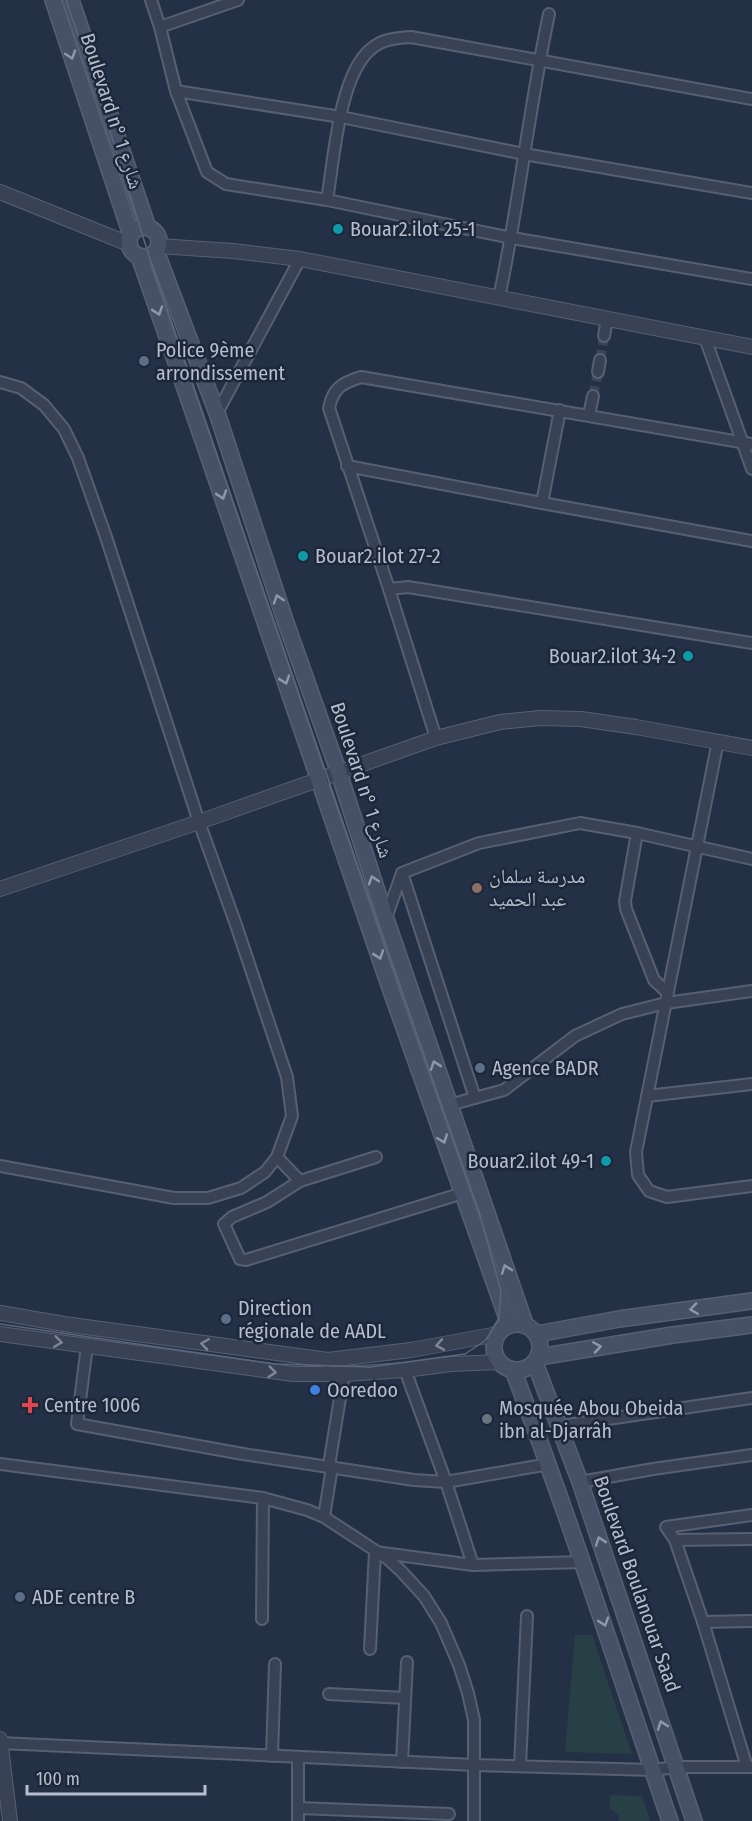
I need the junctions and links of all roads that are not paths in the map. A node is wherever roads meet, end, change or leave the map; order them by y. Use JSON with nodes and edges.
{"nodes":[{"id":1,"x":53,"y":0,"type":"edge"},
{"id":2,"x":71,"y":0,"type":"edge"},
{"id":3,"x":151,"y":0,"type":"edge"},
{"id":4,"x":238,"y":0,"type":"edge"},
{"id":5,"x":549,"y":14,"type":"dead end"},
{"id":6,"x":160,"y":27,"type":"junction"},
{"id":7,"x":539,"y":60,"type":"junction"},
{"id":8,"x":176,"y":91,"type":"junction"},
{"id":9,"x":752,"y":99,"type":"edge"},
{"id":10,"x":340,"y":117,"type":"junction"},
{"id":11,"x":524,"y":154,"type":"junction"},
{"id":12,"x":0,"y":192,"type":"edge"},
{"id":13,"x":752,"y":193,"type":"edge"},
{"id":14,"x":327,"y":200,"type":"junction"},
{"id":15,"x":148,"y":228,"type":"junction"},
{"id":16,"x":512,"y":238,"type":"junction"},
{"id":17,"x":133,"y":245,"type":"junction"},
{"id":18,"x":157,"y":248,"type":"junction"},
{"id":19,"x":300,"y":259,"type":"junction"},
{"id":20,"x":752,"y":279,"type":"edge"},
{"id":21,"x":499,"y":298,"type":"junction"},
{"id":22,"x":607,"y":319,"type":"junction"},
{"id":23,"x":604,"y":336,"type":"tunnel mouth"},
{"id":24,"x":705,"y":338,"type":"junction"},
{"id":25,"x":752,"y":347,"type":"edge"},
{"id":26,"x":600,"y":360,"type":"tunnel mouth"},
{"id":27,"x":598,"y":372,"type":"tunnel mouth"},
{"id":28,"x":0,"y":381,"type":"edge"},
{"id":29,"x":593,"y":396,"type":"tunnel mouth"},
{"id":30,"x":560,"y":410,"type":"junction"},
{"id":31,"x":217,"y":413,"type":"junction"},
{"id":32,"x":589,"y":415,"type":"junction"},
{"id":33,"x":747,"y":443,"type":"edge"},
{"id":34,"x":347,"y":466,"type":"junction"},
{"id":35,"x":752,"y":469,"type":"edge"},
{"id":36,"x":542,"y":503,"type":"junction"},
{"id":37,"x":752,"y":541,"type":"edge"},
{"id":38,"x":389,"y":589,"type":"junction"},
{"id":39,"x":752,"y":643,"type":"edge"},
{"id":40,"x":436,"y":738,"type":"junction"},
{"id":41,"x":718,"y":741,"type":"junction"},
{"id":42,"x":752,"y":748,"type":"edge"},
{"id":43,"x":339,"y":773,"type":"junction"},
{"id":44,"x":320,"y":780,"type":"junction"},
{"id":45,"x":199,"y":822,"type":"junction"},
{"id":46,"x":637,"y":833,"type":"junction"},
{"id":47,"x":697,"y":846,"type":"junction"},
{"id":48,"x":752,"y":859,"type":"edge"},
{"id":49,"x":402,"y":873,"type":"junction"},
{"id":50,"x":0,"y":889,"type":"edge"},
{"id":51,"x":386,"y":919,"type":"junction"},
{"id":52,"x":752,"y":991,"type":"edge"},
{"id":53,"x":667,"y":998,"type":"junction"},
{"id":54,"x":752,"y":1084,"type":"edge"},
{"id":55,"x":647,"y":1096,"type":"junction"},
{"id":56,"x":475,"y":1098,"type":"junction"},
{"id":57,"x":449,"y":1105,"type":"junction"},
{"id":58,"x":376,"y":1156,"type":"dead end"},
{"id":59,"x":277,"y":1157,"type":"junction"},
{"id":60,"x":0,"y":1166,"type":"edge"},
{"id":61,"x":300,"y":1181,"type":"junction"},
{"id":62,"x":752,"y":1186,"type":"edge"},
{"id":63,"x":463,"y":1193,"type":"junction"},
{"id":64,"x":752,"y":1301,"type":"edge"},
{"id":65,"x":0,"y":1314,"type":"edge"},
{"id":66,"x":752,"y":1325,"type":"edge"},
{"id":67,"x":503,"y":1329,"type":"junction"},
{"id":68,"x":531,"y":1329,"type":"junction"},
{"id":69,"x":0,"y":1334,"type":"edge"},
{"id":70,"x":87,"y":1346,"type":"junction"},
{"id":71,"x":537,"y":1360,"type":"junction"},
{"id":72,"x":506,"y":1366,"type":"junction"},
{"id":73,"x":405,"y":1370,"type":"junction"},
{"id":74,"x":344,"y":1374,"type":"junction"},
{"id":75,"x":752,"y":1398,"type":"edge"},
{"id":76,"x":560,"y":1426,"type":"junction"},
{"id":77,"x":752,"y":1455,"type":"edge"},
{"id":78,"x":0,"y":1464,"type":"edge"},
{"id":79,"x":549,"y":1464,"type":"junction"},
{"id":80,"x":330,"y":1468,"type":"junction"},
{"id":81,"x":446,"y":1482,"type":"junction"},
{"id":82,"x":580,"y":1482,"type":"junction"},
{"id":83,"x":263,"y":1498,"type":"junction"},
{"id":84,"x":752,"y":1515,"type":"edge"},
{"id":85,"x":324,"y":1518,"type":"junction"},
{"id":86,"x":752,"y":1539,"type":"edge"},
{"id":87,"x":675,"y":1540,"type":"junction"},
{"id":88,"x":375,"y":1552,"type":"junction"},
{"id":89,"x":584,"y":1562,"type":"junction"},
{"id":90,"x":473,"y":1565,"type":"junction"},
{"id":91,"x":527,"y":1616,"type":"dead end"},
{"id":92,"x":262,"y":1619,"type":"dead end"},
{"id":93,"x":752,"y":1621,"type":"edge"},
{"id":94,"x":704,"y":1622,"type":"junction"},
{"id":95,"x":370,"y":1649,"type":"dead end"},
{"id":96,"x":407,"y":1662,"type":"dead end"},
{"id":97,"x":275,"y":1664,"type":"dead end"},
{"id":98,"x":329,"y":1694,"type":"dead end"},
{"id":99,"x":405,"y":1698,"type":"junction"},
{"id":100,"x":0,"y":1742,"type":"edge"},
{"id":101,"x":272,"y":1756,"type":"junction"},
{"id":102,"x":298,"y":1757,"type":"junction"},
{"id":103,"x":402,"y":1762,"type":"junction"},
{"id":104,"x":475,"y":1765,"type":"junction"},
{"id":105,"x":520,"y":1767,"type":"junction"},
{"id":106,"x":676,"y":1767,"type":"junction"},
{"id":107,"x":749,"y":1767,"type":"edge"},
{"id":108,"x":652,"y":1770,"type":"junction"},
{"id":109,"x":299,"y":1808,"type":"junction"},
{"id":110,"x":449,"y":1815,"type":"dead end"},
{"id":111,"x":10,"y":1821,"type":"edge"},
{"id":112,"x":298,"y":1821,"type":"edge"},
{"id":113,"x":474,"y":1821,"type":"edge"},
{"id":114,"x":670,"y":1821,"type":"edge"},
{"id":115,"x":694,"y":1821,"type":"edge"}],
"edges":[{"from":1,"to":17,"type":"main road","name":"Boulevard n° شارع 1","one_way":true},
{"from":2,"to":15,"type":"main road","name":"Boulevard n° شارع 1"},
{"from":3,"to":6,"type":"street"},
{"from":4,"to":6,"type":"street"},
{"from":5,"to":7,"type":"street"},
{"from":6,"to":8,"type":"street"},
{"from":7,"to":9,"type":"street"},
{"from":7,"to":10,"type":"street"},
{"from":7,"to":11,"type":"street"},
{"from":8,"to":10,"type":"street"},
{"from":8,"to":14,"type":"street"},
{"from":10,"to":11,"type":"street"},
{"from":10,"to":14,"type":"street"},
{"from":11,"to":13,"type":"street"},
{"from":11,"to":16,"type":"street"},
{"from":12,"to":17,"type":"street"},
{"from":14,"to":16,"type":"street"},
{"from":15,"to":17,"type":"main road"},
{"from":15,"to":18,"type":"main road"},
{"from":16,"to":20,"type":"street"},
{"from":16,"to":21,"type":"street"},
{"from":17,"to":18,"type":"main road"},
{"from":17,"to":44,"type":"main road","name":"Boulevard n° شارع 1","one_way":true},
{"from":18,"to":19,"type":"street"},
{"from":18,"to":31,"type":"main road","name":"Boulevard n° شارع 1"},
{"from":19,"to":21,"type":"street"},
{"from":19,"to":31,"type":"street"},
{"from":21,"to":22,"type":"street"},
{"from":22,"to":23,"type":"street"},
{"from":22,"to":24,"type":"street"},
{"from":24,"to":25,"type":"street"},
{"from":24,"to":33,"type":"street"},
{"from":26,"to":27,"type":"street"},
{"from":28,"to":45,"type":"street"},
{"from":29,"to":32,"type":"street"},
{"from":30,"to":32,"type":"street"},
{"from":30,"to":34,"type":"street"},
{"from":30,"to":36,"type":"street"},
{"from":43,"to":31,"type":"main road","name":"Boulevard n° شارع 1","one_way":true},
{"from":32,"to":33,"type":"street"},
{"from":33,"to":35,"type":"street"},
{"from":34,"to":36,"type":"street"},
{"from":34,"to":38,"type":"street"},
{"from":36,"to":37,"type":"street"},
{"from":38,"to":39,"type":"street"},
{"from":38,"to":40,"type":"street"},
{"from":40,"to":41,"type":"street"},
{"from":40,"to":43,"type":"street"},
{"from":41,"to":42,"type":"street"},
{"from":41,"to":47,"type":"street"},
{"from":43,"to":44,"type":"street"},
{"from":51,"to":43,"type":"main road","name":"Boulevard n° شارع 1","one_way":true},
{"from":44,"to":45,"type":"street"},
{"from":44,"to":63,"type":"main road","name":"Boulevard n° شارع 1","one_way":true},
{"from":45,"to":50,"type":"street"},
{"from":45,"to":59,"type":"street"},
{"from":46,"to":47,"type":"street"},
{"from":46,"to":49,"type":"street"},
{"from":46,"to":53,"type":"street"},
{"from":47,"to":48,"type":"street"},
{"from":47,"to":53,"type":"street"},
{"from":49,"to":51,"type":"street"},
{"from":49,"to":56,"type":"street"},
{"from":57,"to":51,"type":"main road","name":"Boulevard n° شارع 1","one_way":true},
{"from":52,"to":53,"type":"street"},
{"from":53,"to":55,"type":"street"},
{"from":53,"to":56,"type":"street"},
{"from":54,"to":55,"type":"street"},
{"from":55,"to":62,"type":"street"},
{"from":56,"to":57,"type":"street"},
{"from":68,"to":57,"type":"main road","name":"Boulevard n° شارع 1","one_way":true},
{"from":58,"to":61,"type":"street"},
{"from":59,"to":60,"type":"street"},
{"from":59,"to":61,"type":"street"},
{"from":61,"to":63,"type":"street"},
{"from":63,"to":67,"type":"main road","name":"Boulevard n° شارع 1"},
{"from":64,"to":68,"type":"main road","one_way":true},
{"from":67,"to":65,"type":"street","one_way":true},
{"from":71,"to":66,"type":"main road","one_way":true},
{"from":67,"to":68,"type":"main road"},
{"from":67,"to":72,"type":"main road"},
{"from":68,"to":71,"type":"main road"},
{"from":69,"to":70,"type":"street","one_way":true},
{"from":70,"to":74,"type":"street","one_way":true},
{"from":70,"to":80,"type":"street"},
{"from":71,"to":72,"type":"main road"},
{"from":71,"to":76,"type":"main road","name":"Boulevard Boulanouar Saad"},
{"from":72,"to":73,"type":"street"},
{"from":72,"to":79,"type":"main road"},
{"from":73,"to":74,"type":"street"},
{"from":73,"to":81,"type":"street"},
{"from":74,"to":80,"type":"street"},
{"from":75,"to":76,"type":"street"},
{"from":76,"to":82,"type":"main road","name":"Boulevard Boulanouar Saad"},
{"from":77,"to":82,"type":"street"},
{"from":78,"to":83,"type":"street"},
{"from":79,"to":81,"type":"street"},
{"from":79,"to":89,"type":"main road"},
{"from":80,"to":81,"type":"street"},
{"from":80,"to":85,"type":"street"},
{"from":81,"to":90,"type":"street"},
{"from":106,"to":82,"type":"main road","name":"Boulevard Boulanouar Saad","one_way":true},
{"from":83,"to":85,"type":"street"},
{"from":83,"to":92,"type":"street"},
{"from":84,"to":87,"type":"street"},
{"from":85,"to":88,"type":"street"},
{"from":86,"to":87,"type":"street"},
{"from":87,"to":94,"type":"street"},
{"from":88,"to":90,"type":"street"},
{"from":88,"to":95,"type":"street"},
{"from":88,"to":104,"type":"street"},
{"from":89,"to":90,"type":"street"},
{"from":89,"to":108,"type":"main road","one_way":true},
{"from":91,"to":105,"type":"street"},
{"from":93,"to":94,"type":"street"},
{"from":94,"to":107,"type":"street"},
{"from":96,"to":99,"type":"street"},
{"from":97,"to":101,"type":"street"},
{"from":98,"to":99,"type":"street"},
{"from":99,"to":103,"type":"street"},
{"from":100,"to":101,"type":"street"},
{"from":100,"to":111,"type":"street"},
{"from":101,"to":102,"type":"street"},
{"from":102,"to":103,"type":"street"},
{"from":102,"to":109,"type":"street"},
{"from":103,"to":104,"type":"street"},
{"from":104,"to":105,"type":"street"},
{"from":104,"to":113,"type":"street"},
{"from":105,"to":108,"type":"street"},
{"from":106,"to":107,"type":"street"},
{"from":106,"to":108,"type":"street"},
{"from":106,"to":115,"type":"main road","name":"Boulevard Boulanouar Saad"},
{"from":108,"to":114,"type":"main road"},
{"from":109,"to":110,"type":"street"},
{"from":109,"to":112,"type":"street"}]}
